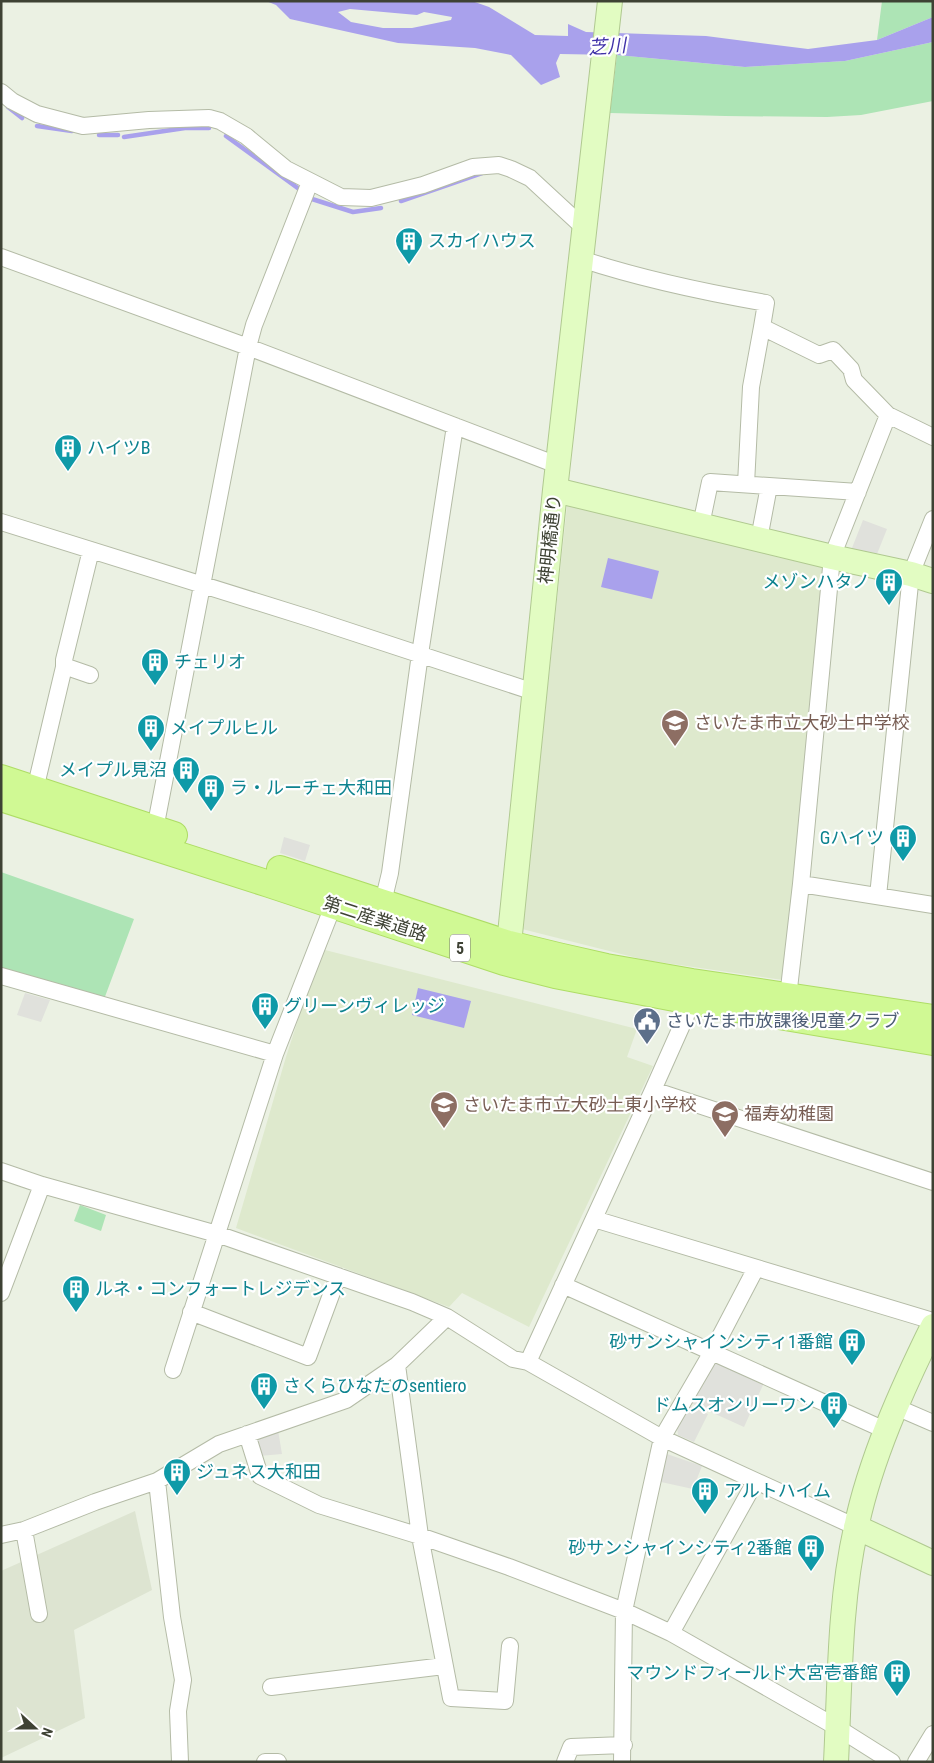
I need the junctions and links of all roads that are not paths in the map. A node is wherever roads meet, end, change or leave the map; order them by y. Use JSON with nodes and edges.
{"nodes":[{"id":1,"x":610,"y":1,"type":"edge"},
{"id":2,"x":1,"y":92,"type":"edge"},
{"id":3,"x":310,"y":182,"type":"junction"},
{"id":4,"x":584,"y":227,"type":"junction"},
{"id":5,"x":1,"y":257,"type":"edge"},
{"id":6,"x":580,"y":259,"type":"junction"},
{"id":7,"x":762,"y":327,"type":"junction"},
{"id":8,"x":248,"y":347,"type":"junction"},
{"id":9,"x":888,"y":415,"type":"junction"},
{"id":10,"x":455,"y":426,"type":"junction"},
{"id":11,"x":933,"y":437,"type":"edge"},
{"id":12,"x":557,"y":465,"type":"junction"},
{"id":13,"x":746,"y":484,"type":"junction"},
{"id":14,"x":770,"y":486,"type":"junction"},
{"id":15,"x":555,"y":490,"type":"junction"},
{"id":16,"x":858,"y":492,"type":"junction"},
{"id":17,"x":933,"y":519,"type":"edge"},
{"id":18,"x":1,"y":522,"type":"edge"},
{"id":19,"x":701,"y":525,"type":"junction"},
{"id":20,"x":759,"y":539,"type":"junction"},
{"id":21,"x":91,"y":550,"type":"junction"},
{"id":22,"x":832,"y":557,"type":"junction"},
{"id":23,"x":922,"y":577,"type":"edge"},
{"id":24,"x":201,"y":585,"type":"junction"},
{"id":25,"x":420,"y":654,"type":"junction"},
{"id":26,"x":64,"y":666,"type":"junction"},
{"id":27,"x":90,"y":675,"type":"dead end"},
{"id":28,"x":534,"y":692,"type":"junction"},
{"id":29,"x":1,"y":778,"type":"edge"},
{"id":30,"x":1,"y":798,"type":"edge"},
{"id":31,"x":33,"y":799,"type":"junction"},
{"id":32,"x":155,"y":828,"type":"junction"},
{"id":33,"x":801,"y":884,"type":"junction"},
{"id":34,"x":878,"y":896,"type":"junction"},
{"id":35,"x":383,"y":902,"type":"junction"},
{"id":36,"x":933,"y":905,"type":"edge"},
{"id":37,"x":333,"y":906,"type":"junction"},
{"id":38,"x":506,"y":953,"type":"junction"},
{"id":39,"x":1,"y":976,"type":"edge"},
{"id":40,"x":788,"y":997,"type":"junction"},
{"id":41,"x":690,"y":1001,"type":"junction"},
{"id":42,"x":933,"y":1018,"type":"edge"},
{"id":43,"x":933,"y":1042,"type":"edge"},
{"id":44,"x":275,"y":1054,"type":"junction"},
{"id":45,"x":653,"y":1090,"type":"junction"},
{"id":46,"x":1,"y":1171,"type":"edge"},
{"id":47,"x":933,"y":1182,"type":"edge"},
{"id":48,"x":42,"y":1185,"type":"junction"},
{"id":49,"x":594,"y":1219,"type":"junction"},
{"id":50,"x":217,"y":1234,"type":"junction"},
{"id":51,"x":756,"y":1268,"type":"junction"},
{"id":52,"x":338,"y":1276,"type":"junction"},
{"id":53,"x":563,"y":1285,"type":"junction"},
{"id":54,"x":1,"y":1293,"type":"edge"},
{"id":55,"x":191,"y":1312,"type":"junction"},
{"id":56,"x":447,"y":1317,"type":"junction"},
{"id":57,"x":933,"y":1321,"type":"edge"},
{"id":58,"x":933,"y":1326,"type":"edge"},
{"id":59,"x":712,"y":1352,"type":"junction"},
{"id":60,"x":528,"y":1362,"type":"junction"},
{"id":61,"x":397,"y":1365,"type":"junction"},
{"id":62,"x":173,"y":1370,"type":"dead end"},
{"id":63,"x":896,"y":1407,"type":"junction"},
{"id":64,"x":933,"y":1423,"type":"edge"},
{"id":65,"x":887,"y":1431,"type":"junction"},
{"id":66,"x":247,"y":1434,"type":"junction"},
{"id":67,"x":662,"y":1438,"type":"junction"},
{"id":68,"x":157,"y":1481,"type":"junction"},
{"id":69,"x":755,"y":1482,"type":"junction"},
{"id":70,"x":856,"y":1527,"type":"junction"},
{"id":71,"x":24,"y":1530,"type":"junction"},
{"id":72,"x":1,"y":1535,"type":"edge"},
{"id":73,"x":420,"y":1536,"type":"junction"},
{"id":74,"x":933,"y":1563,"type":"edge"},
{"id":75,"x":624,"y":1611,"type":"junction"},
{"id":76,"x":39,"y":1614,"type":"dead end"},
{"id":77,"x":671,"y":1633,"type":"junction"},
{"id":78,"x":510,"y":1646,"type":"dead end"},
{"id":79,"x":444,"y":1666,"type":"junction"},
{"id":80,"x":271,"y":1687,"type":"dead end"},
{"id":81,"x":838,"y":1728,"type":"junction"},
{"id":82,"x":933,"y":1734,"type":"edge"},
{"id":83,"x":624,"y":1745,"type":"junction"},
{"id":84,"x":180,"y":1762,"type":"edge"},
{"id":85,"x":265,"y":1762,"type":"edge"},
{"id":86,"x":278,"y":1762,"type":"edge"},
{"id":87,"x":565,"y":1762,"type":"edge"},
{"id":88,"x":622,"y":1762,"type":"edge"},
{"id":89,"x":836,"y":1762,"type":"edge"},
{"id":90,"x":892,"y":1762,"type":"edge"},
{"id":91,"x":916,"y":1762,"type":"edge"}],
"edges":[{"from":1,"to":4,"type":"street","name":"神明橋通り"},
{"from":2,"to":3,"type":"street"},
{"from":3,"to":4,"type":"street"},
{"from":3,"to":8,"type":"street"},
{"from":4,"to":6,"type":"street","name":"神明橋通り"},
{"from":5,"to":8,"type":"street"},
{"from":6,"to":7,"type":"street"},
{"from":6,"to":12,"type":"street","name":"神明橋通り"},
{"from":7,"to":9,"type":"street"},
{"from":7,"to":13,"type":"street"},
{"from":8,"to":10,"type":"street"},
{"from":8,"to":24,"type":"street"},
{"from":9,"to":11,"type":"street"},
{"from":9,"to":16,"type":"street"},
{"from":10,"to":12,"type":"street"},
{"from":10,"to":25,"type":"street"},
{"from":12,"to":15,"type":"street","name":"神明橋通り"},
{"from":13,"to":14,"type":"street"},
{"from":13,"to":19,"type":"street"},
{"from":14,"to":16,"type":"street"},
{"from":14,"to":20,"type":"street"},
{"from":15,"to":19,"type":"street"},
{"from":15,"to":28,"type":"street","name":"神明橋通り"},
{"from":16,"to":22,"type":"street"},
{"from":17,"to":23,"type":"street"},
{"from":18,"to":21,"type":"street"},
{"from":19,"to":20,"type":"street"},
{"from":20,"to":22,"type":"street"},
{"from":21,"to":24,"type":"street"},
{"from":21,"to":26,"type":"street"},
{"from":22,"to":23,"type":"street"},
{"from":22,"to":33,"type":"street"},
{"from":23,"to":34,"type":"street"},
{"from":24,"to":25,"type":"street"},
{"from":24,"to":32,"type":"street"},
{"from":25,"to":28,"type":"street"},
{"from":25,"to":35,"type":"street"},
{"from":26,"to":27,"type":"street"},
{"from":26,"to":31,"type":"street"},
{"from":28,"to":38,"type":"street","name":"神明橋通り"},
{"from":29,"to":31,"type":"main road","name":"第二産業道路","number":"5"},
{"from":30,"to":31,"type":"main road","name":"第二産業道路","number":"5"},
{"from":31,"to":32,"type":"main road","name":"第二産業道路","number":"5"},
{"from":31,"to":37,"type":"main road","name":"第二産業道路","number":"5"},
{"from":32,"to":35,"type":"main road","name":"第二産業道路","number":"5"},
{"from":33,"to":34,"type":"street"},
{"from":33,"to":40,"type":"street"},
{"from":34,"to":36,"type":"street"},
{"from":35,"to":38,"type":"main road","name":"第二産業道路","number":"5"},
{"from":37,"to":38,"type":"main road","name":"第二産業道路","number":"5"},
{"from":37,"to":44,"type":"street"},
{"from":38,"to":40,"type":"main road","name":"第二産業道路","number":"5"},
{"from":38,"to":41,"type":"main road","name":"第二産業道路","number":"5"},
{"from":39,"to":44,"type":"street"},
{"from":40,"to":42,"type":"main road","name":"第二産業道路","number":"5"},
{"from":41,"to":43,"type":"main road","name":"第二産業道路","number":"5"},
{"from":41,"to":45,"type":"street"},
{"from":44,"to":50,"type":"street"},
{"from":45,"to":47,"type":"street"},
{"from":45,"to":49,"type":"street"},
{"from":46,"to":48,"type":"street"},
{"from":48,"to":50,"type":"street"},
{"from":48,"to":54,"type":"street"},
{"from":49,"to":51,"type":"street"},
{"from":49,"to":53,"type":"street"},
{"from":50,"to":52,"type":"street"},
{"from":50,"to":55,"type":"street"},
{"from":51,"to":57,"type":"street"},
{"from":51,"to":59,"type":"street"},
{"from":52,"to":55,"type":"street"},
{"from":52,"to":56,"type":"street"},
{"from":53,"to":59,"type":"street"},
{"from":53,"to":60,"type":"street"},
{"from":55,"to":62,"type":"street"},
{"from":56,"to":60,"type":"street"},
{"from":56,"to":61,"type":"street"},
{"from":58,"to":63,"type":"street"},
{"from":59,"to":65,"type":"street"},
{"from":59,"to":67,"type":"street"},
{"from":60,"to":67,"type":"street"},
{"from":61,"to":66,"type":"street"},
{"from":61,"to":73,"type":"street"},
{"from":63,"to":64,"type":"street"},
{"from":63,"to":65,"type":"street"},
{"from":65,"to":70,"type":"street"},
{"from":66,"to":68,"type":"street"},
{"from":66,"to":73,"type":"street"},
{"from":67,"to":69,"type":"street"},
{"from":67,"to":75,"type":"street"},
{"from":68,"to":71,"type":"street"},
{"from":68,"to":84,"type":"street"},
{"from":69,"to":70,"type":"street"},
{"from":69,"to":77,"type":"street"},
{"from":70,"to":74,"type":"street"},
{"from":70,"to":81,"type":"street"},
{"from":71,"to":72,"type":"street"},
{"from":71,"to":76,"type":"street"},
{"from":73,"to":75,"type":"street"},
{"from":73,"to":79,"type":"street"},
{"from":75,"to":77,"type":"street"},
{"from":75,"to":83,"type":"street"},
{"from":77,"to":81,"type":"street"},
{"from":78,"to":79,"type":"street"},
{"from":79,"to":80,"type":"street"},
{"from":81,"to":89,"type":"street"},
{"from":81,"to":90,"type":"street"},
{"from":82,"to":91,"type":"street"},
{"from":83,"to":87,"type":"street"},
{"from":83,"to":88,"type":"street"},
{"from":85,"to":86,"type":"street"}]}
